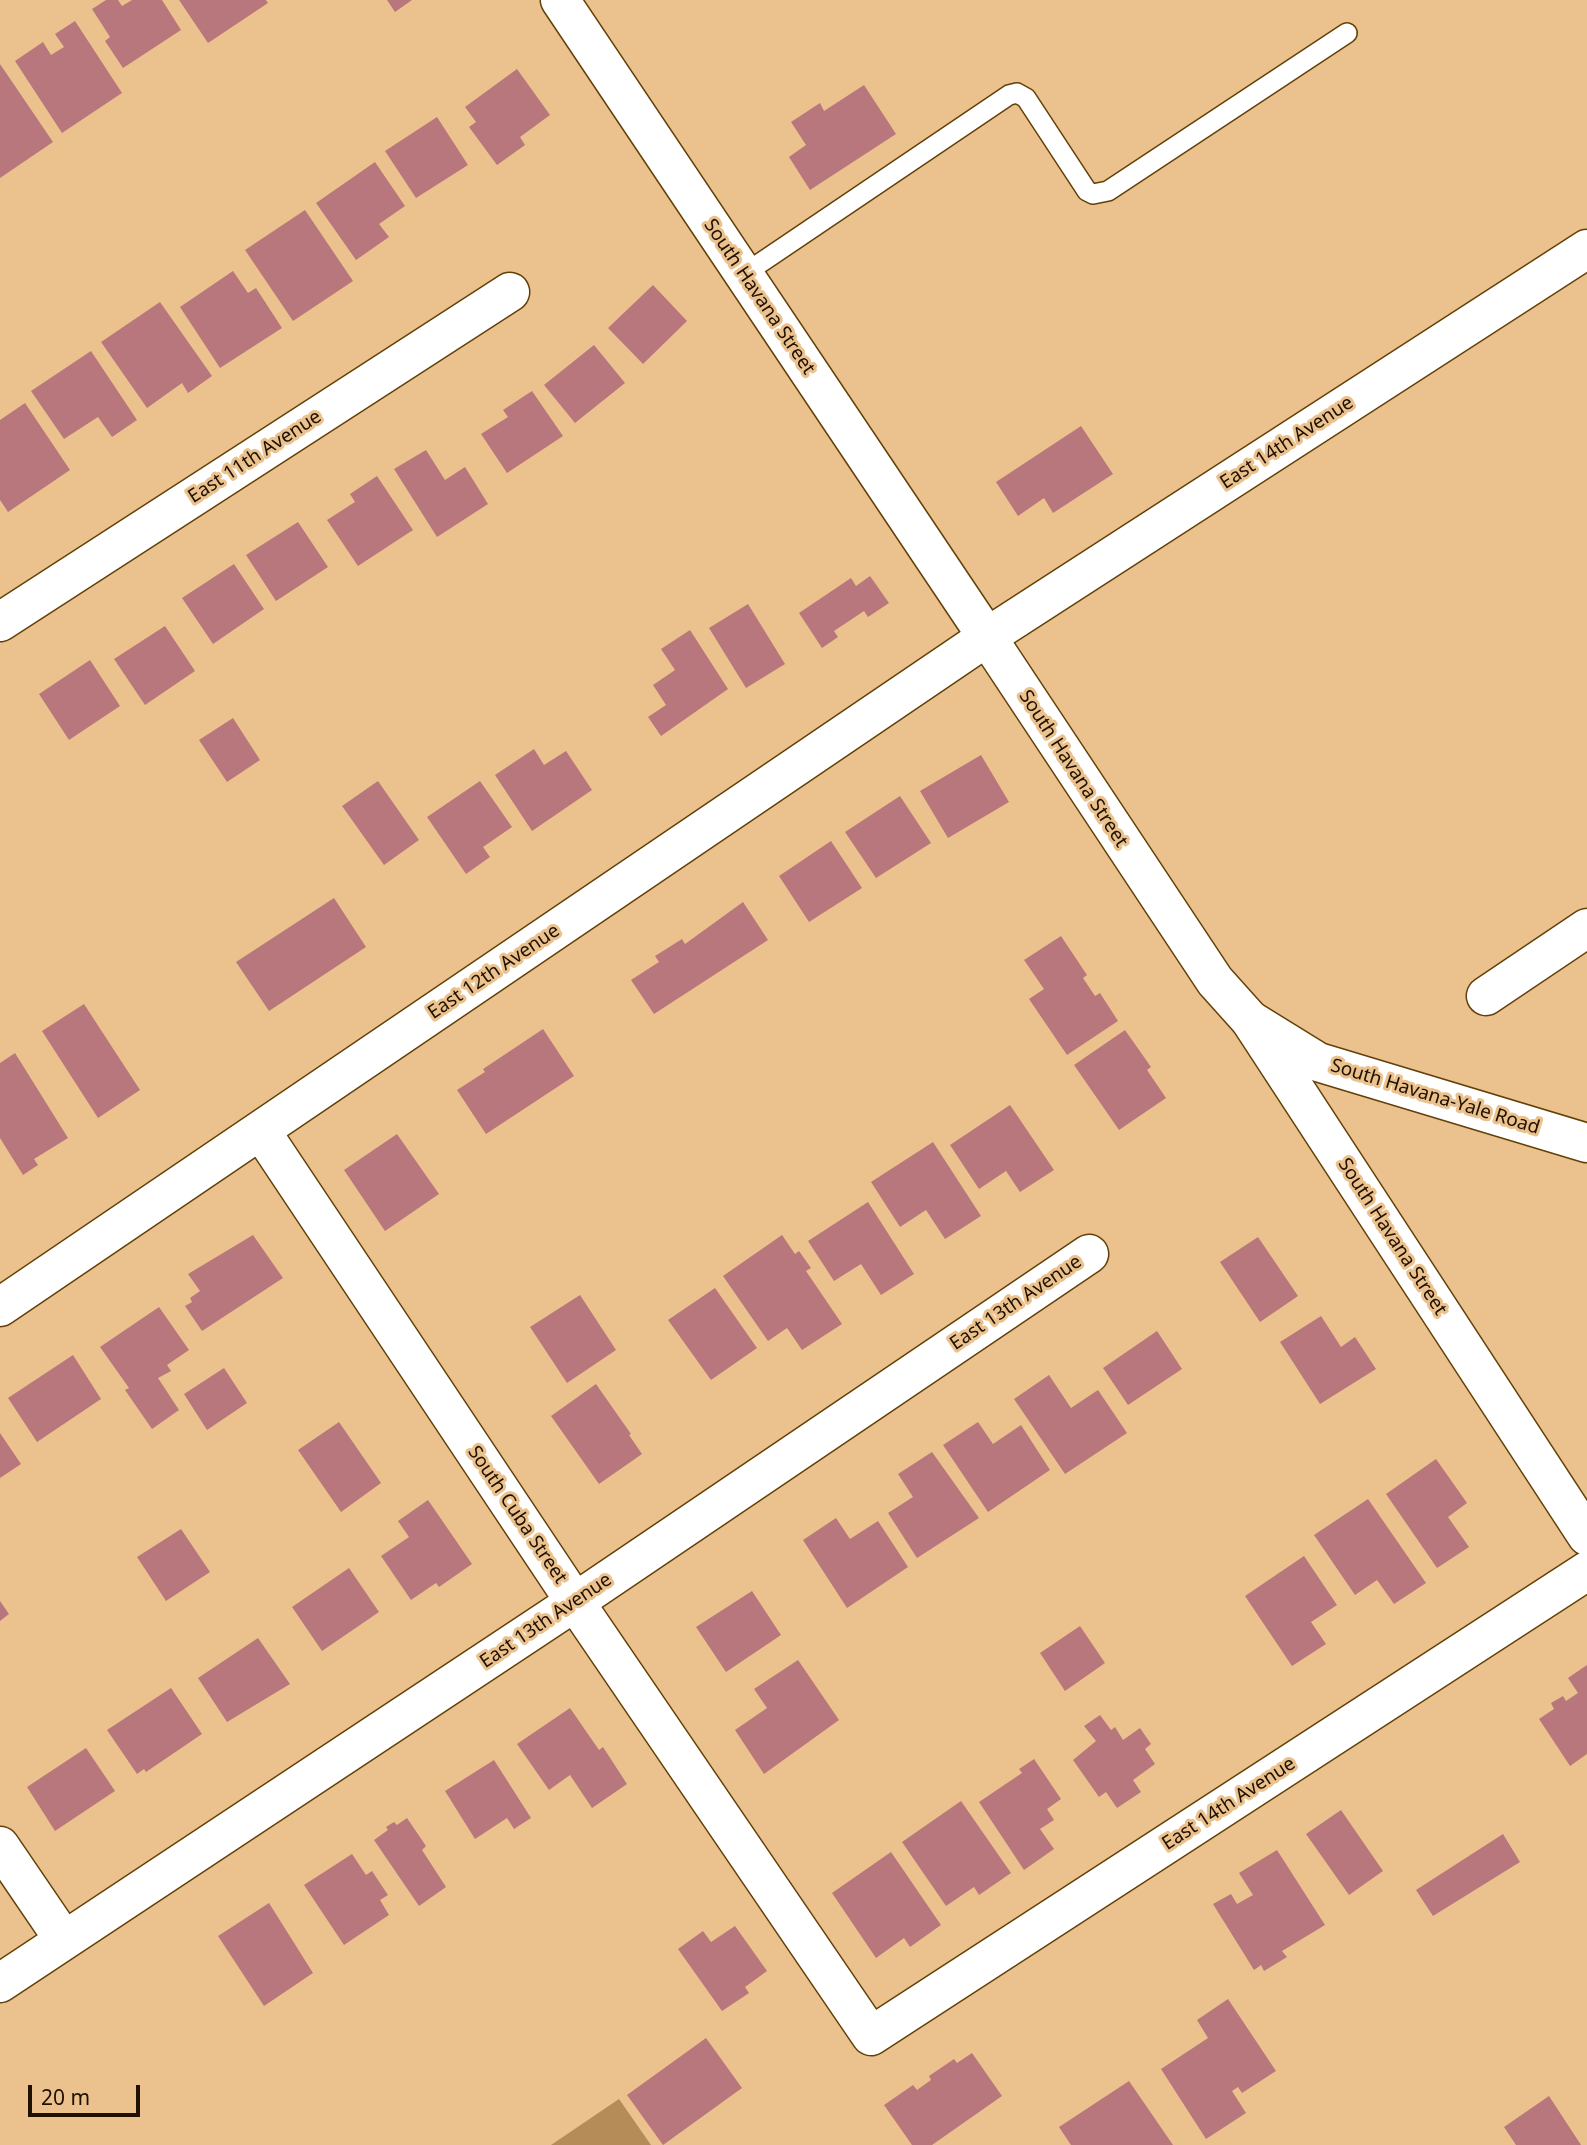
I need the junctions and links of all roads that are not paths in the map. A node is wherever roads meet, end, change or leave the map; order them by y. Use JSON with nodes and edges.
{"nodes":[{"id":1,"x":560,"y":0,"type":"edge"},
{"id":2,"x":1347,"y":33,"type":"dead end"},
{"id":3,"x":1587,"y":249,"type":"edge"},
{"id":4,"x":744,"y":274,"type":"junction"},
{"id":5,"x":510,"y":292,"type":"dead end"},
{"id":6,"x":0,"y":622,"type":"edge"},
{"id":7,"x":987,"y":637,"type":"junction"},
{"id":8,"x":1587,"y":928,"type":"edge"},
{"id":9,"x":1486,"y":996,"type":"dead end"},
{"id":10,"x":1250,"y":1020,"type":"junction"},
{"id":11,"x":261,"y":1131,"type":"junction"},
{"id":12,"x":1587,"y":1143,"type":"edge"},
{"id":13,"x":1089,"y":1254,"type":"dead end"},
{"id":14,"x":0,"y":1307,"type":"edge"},
{"id":15,"x":1587,"y":1536,"type":"edge"},
{"id":16,"x":1587,"y":1571,"type":"edge"},
{"id":17,"x":575,"y":1602,"type":"junction"},
{"id":18,"x":0,"y":1846,"type":"edge"},
{"id":19,"x":64,"y":1940,"type":"junction"},
{"id":20,"x":0,"y":1983,"type":"edge"},
{"id":21,"x":870,"y":2036,"type":"joint"}],
"edges":[{"from":1,"to":4,"type":"street","name":"South Havana Street"},
{"from":2,"to":4,"type":"lane"},
{"from":3,"to":7,"type":"street","name":"East 14th Avenue"},
{"from":4,"to":7,"type":"street","name":"South Havana Street"},
{"from":5,"to":6,"type":"street","name":"East 11th Avenue"},
{"from":7,"to":10,"type":"street","name":"South Havana Street"},
{"from":7,"to":11,"type":"street","name":"East 12th Avenue"},
{"from":8,"to":9,"type":"street"},
{"from":10,"to":12,"type":"street","name":"South Havana-Yale Road"},
{"from":10,"to":15,"type":"street","name":"South Havana Street"},
{"from":11,"to":14,"type":"street","name":"East 12th Avenue"},
{"from":11,"to":17,"type":"street","name":"South Cuba Street"},
{"from":13,"to":17,"type":"street","name":"East 13th Avenue"},
{"from":16,"to":21,"type":"street","name":"East 14th Avenue"},
{"from":17,"to":19,"type":"street","name":"East 13th Avenue"},
{"from":17,"to":21,"type":"street","name":"South Cuba Street"},
{"from":18,"to":19,"type":"street"},
{"from":19,"to":20,"type":"street","name":"East 13th Avenue"}]}
